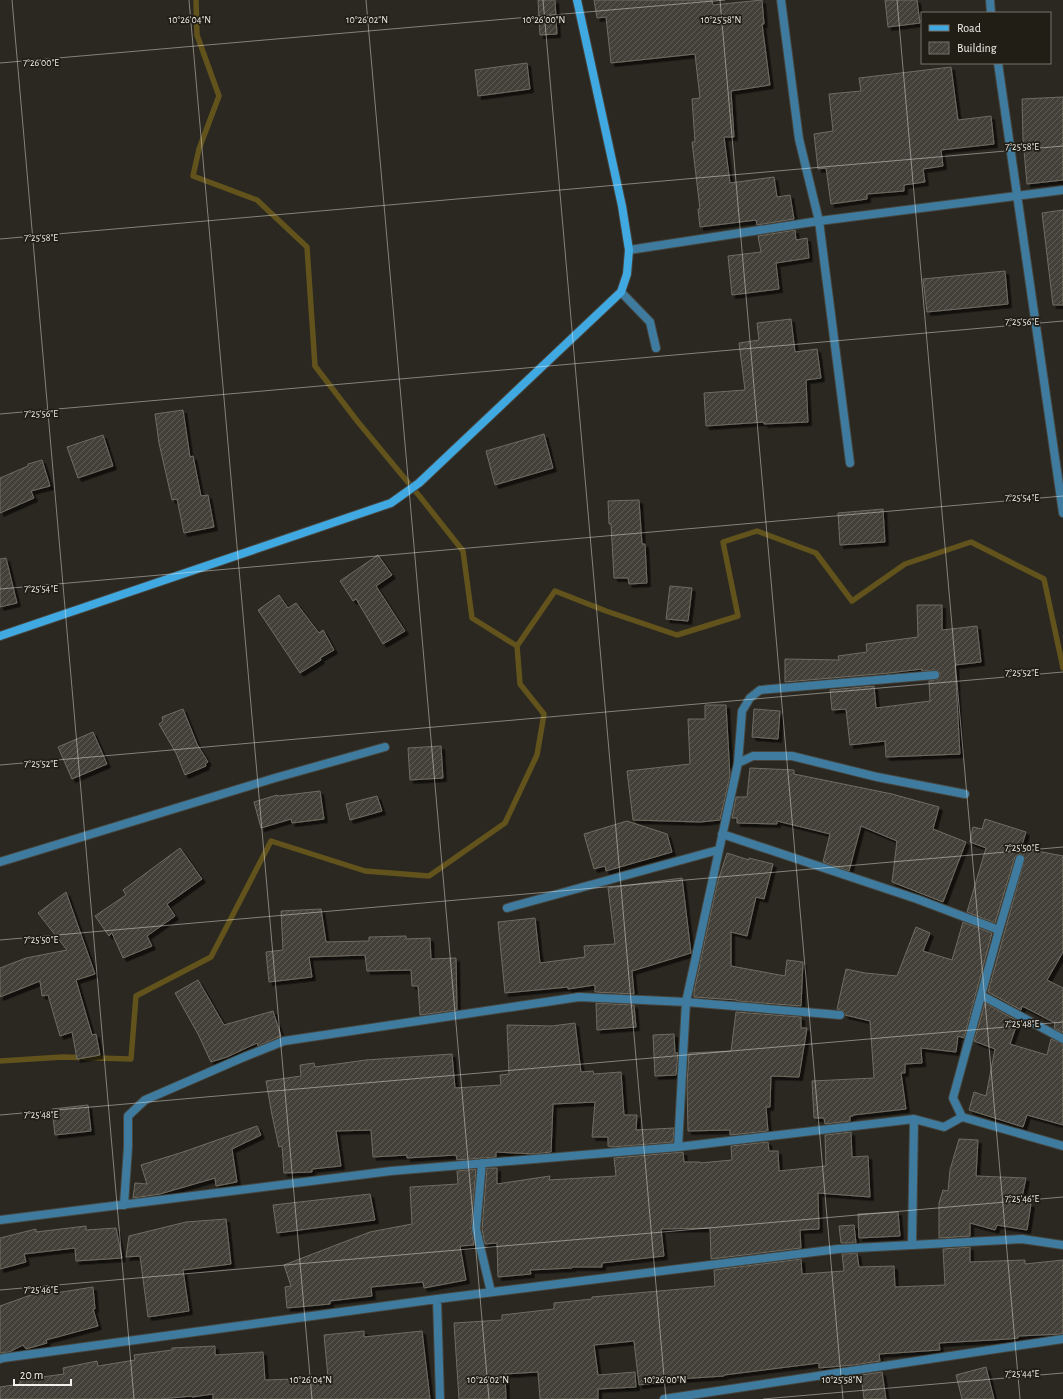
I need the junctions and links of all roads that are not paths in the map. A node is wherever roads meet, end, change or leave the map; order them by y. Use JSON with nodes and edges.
{"nodes":[{"id":1,"x":577,"y":0,"type":"edge"},
{"id":2,"x":781,"y":0,"type":"edge"},
{"id":3,"x":990,"y":0,"type":"edge"},
{"id":4,"x":991,"y":12,"type":"edge"},
{"id":5,"x":998,"y":64,"type":"edge"},
{"id":6,"x":1063,"y":190,"type":"edge"},
{"id":7,"x":1017,"y":195,"type":"junction"},
{"id":8,"x":819,"y":221,"type":"junction"},
{"id":9,"x":629,"y":250,"type":"junction"},
{"id":10,"x":621,"y":292,"type":"junction"},
{"id":11,"x":656,"y":348,"type":"dead end"},
{"id":12,"x":850,"y":463,"type":"dead end"},
{"id":13,"x":1063,"y":513,"type":"edge"},
{"id":14,"x":0,"y":636,"type":"edge"},
{"id":15,"x":935,"y":675,"type":"dead end"},
{"id":16,"x":385,"y":747,"type":"dead end"},
{"id":17,"x":738,"y":763,"type":"junction"},
{"id":18,"x":965,"y":794,"type":"dead end"},
{"id":19,"x":722,"y":834,"type":"junction"},
{"id":20,"x":718,"y":850,"type":"junction"},
{"id":21,"x":1020,"y":859,"type":"dead end"},
{"id":22,"x":0,"y":862,"type":"edge"},
{"id":23,"x":507,"y":908,"type":"dead end"},
{"id":24,"x":999,"y":930,"type":"junction"},
{"id":25,"x":981,"y":995,"type":"junction"},
{"id":26,"x":686,"y":1002,"type":"junction"},
{"id":27,"x":840,"y":1014,"type":"dead end"},
{"id":28,"x":1063,"y":1040,"type":"edge"},
{"id":29,"x":962,"y":1117,"type":"junction"},
{"id":30,"x":914,"y":1118,"type":"junction"},
{"id":31,"x":1063,"y":1146,"type":"edge"},
{"id":32,"x":678,"y":1147,"type":"junction"},
{"id":33,"x":482,"y":1163,"type":"junction"},
{"id":34,"x":124,"y":1205,"type":"junction"},
{"id":35,"x":0,"y":1220,"type":"edge"},
{"id":36,"x":912,"y":1245,"type":"junction"},
{"id":37,"x":1063,"y":1245,"type":"edge"},
{"id":38,"x":491,"y":1292,"type":"junction"},
{"id":39,"x":437,"y":1299,"type":"junction"},
{"id":40,"x":1063,"y":1339,"type":"edge"},
{"id":41,"x":0,"y":1359,"type":"edge"},
{"id":42,"x":440,"y":1399,"type":"edge"},
{"id":43,"x":664,"y":1399,"type":"edge"}],
"edges":[{"from":1,"to":9,"type":"street"},
{"from":2,"to":8,"type":"street"},
{"from":3,"to":4,"type":"street"},
{"from":5,"to":7,"type":"street"},
{"from":6,"to":7,"type":"street"},
{"from":7,"to":8,"type":"street"},
{"from":7,"to":13,"type":"street"},
{"from":8,"to":9,"type":"street"},
{"from":8,"to":12,"type":"street"},
{"from":9,"to":10,"type":"street"},
{"from":10,"to":11,"type":"street"},
{"from":10,"to":14,"type":"street"},
{"from":15,"to":17,"type":"street"},
{"from":16,"to":22,"type":"street"},
{"from":17,"to":18,"type":"street"},
{"from":17,"to":19,"type":"street"},
{"from":19,"to":20,"type":"street"},
{"from":19,"to":24,"type":"street"},
{"from":20,"to":23,"type":"street"},
{"from":20,"to":26,"type":"street"},
{"from":21,"to":24,"type":"street"},
{"from":24,"to":25,"type":"street"},
{"from":25,"to":28,"type":"street"},
{"from":25,"to":29,"type":"street"},
{"from":26,"to":27,"type":"street"},
{"from":26,"to":32,"type":"street"},
{"from":26,"to":34,"type":"street"},
{"from":29,"to":30,"type":"street"},
{"from":29,"to":31,"type":"street"},
{"from":30,"to":32,"type":"street"},
{"from":30,"to":36,"type":"street"},
{"from":32,"to":33,"type":"street"},
{"from":33,"to":34,"type":"street"},
{"from":33,"to":38,"type":"street"},
{"from":34,"to":35,"type":"street"},
{"from":36,"to":37,"type":"street"},
{"from":36,"to":38,"type":"street"},
{"from":38,"to":39,"type":"street"},
{"from":39,"to":41,"type":"street"},
{"from":39,"to":42,"type":"street"},
{"from":40,"to":43,"type":"street"}]}
